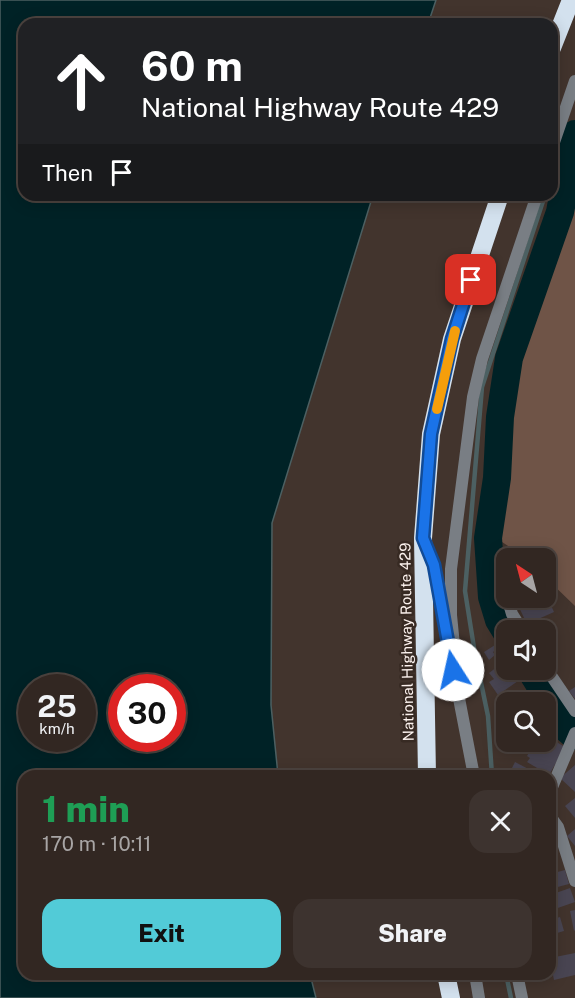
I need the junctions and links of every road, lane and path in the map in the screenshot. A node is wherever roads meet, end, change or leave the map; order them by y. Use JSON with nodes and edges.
{"nodes":[{"id":1,"x":571,"y":0,"type":"edge"},
{"id":2,"x":558,"y":33,"type":"edge"},
{"id":3,"x":575,"y":81,"type":"edge"},
{"id":4,"x":558,"y":131,"type":"edge"},
{"id":5,"x":498,"y":201,"type":"edge"},
{"id":6,"x":535,"y":201,"type":"edge"},
{"id":7,"x":423,"y":538,"type":"junction"},
{"id":8,"x":554,"y":680,"type":"edge"},
{"id":9,"x":459,"y":696,"type":"junction"},
{"id":10,"x":575,"y":711,"type":"edge"},
{"id":11,"x":575,"y":733,"type":"edge"},
{"id":12,"x":572,"y":751,"type":"edge"},
{"id":13,"x":427,"y":770,"type":"edge"},
{"id":14,"x":473,"y":770,"type":"edge"},
{"id":15,"x":556,"y":781,"type":"edge"},
{"id":16,"x":556,"y":824,"type":"edge"},
{"id":17,"x":575,"y":881,"type":"edge"},
{"id":18,"x":447,"y":980,"type":"edge"},
{"id":19,"x":476,"y":980,"type":"edge"},
{"id":20,"x":518,"y":980,"type":"edge"},
{"id":21,"x":451,"y":998,"type":"edge"},
{"id":22,"x":479,"y":998,"type":"edge"},
{"id":23,"x":522,"y":998,"type":"edge"}],
"edges":[{"from":1,"to":2,"type":"highway"},
{"from":3,"to":4,"type":"street"},
{"from":5,"to":7,"type":"highway","name":"National Highway Route 429"},
{"from":6,"to":9,"type":"street"},
{"from":7,"to":9,"type":"street"},
{"from":7,"to":13,"type":"highway","name":"National Highway Route 429"},
{"from":8,"to":10,"type":"street"},
{"from":9,"to":14,"type":"street"},
{"from":11,"to":12,"type":"street"},
{"from":12,"to":15,"type":"street"},
{"from":16,"to":17,"type":"street"},
{"from":18,"to":21,"type":"highway"},
{"from":19,"to":22,"type":"street"},
{"from":20,"to":23,"type":"street"}]}
